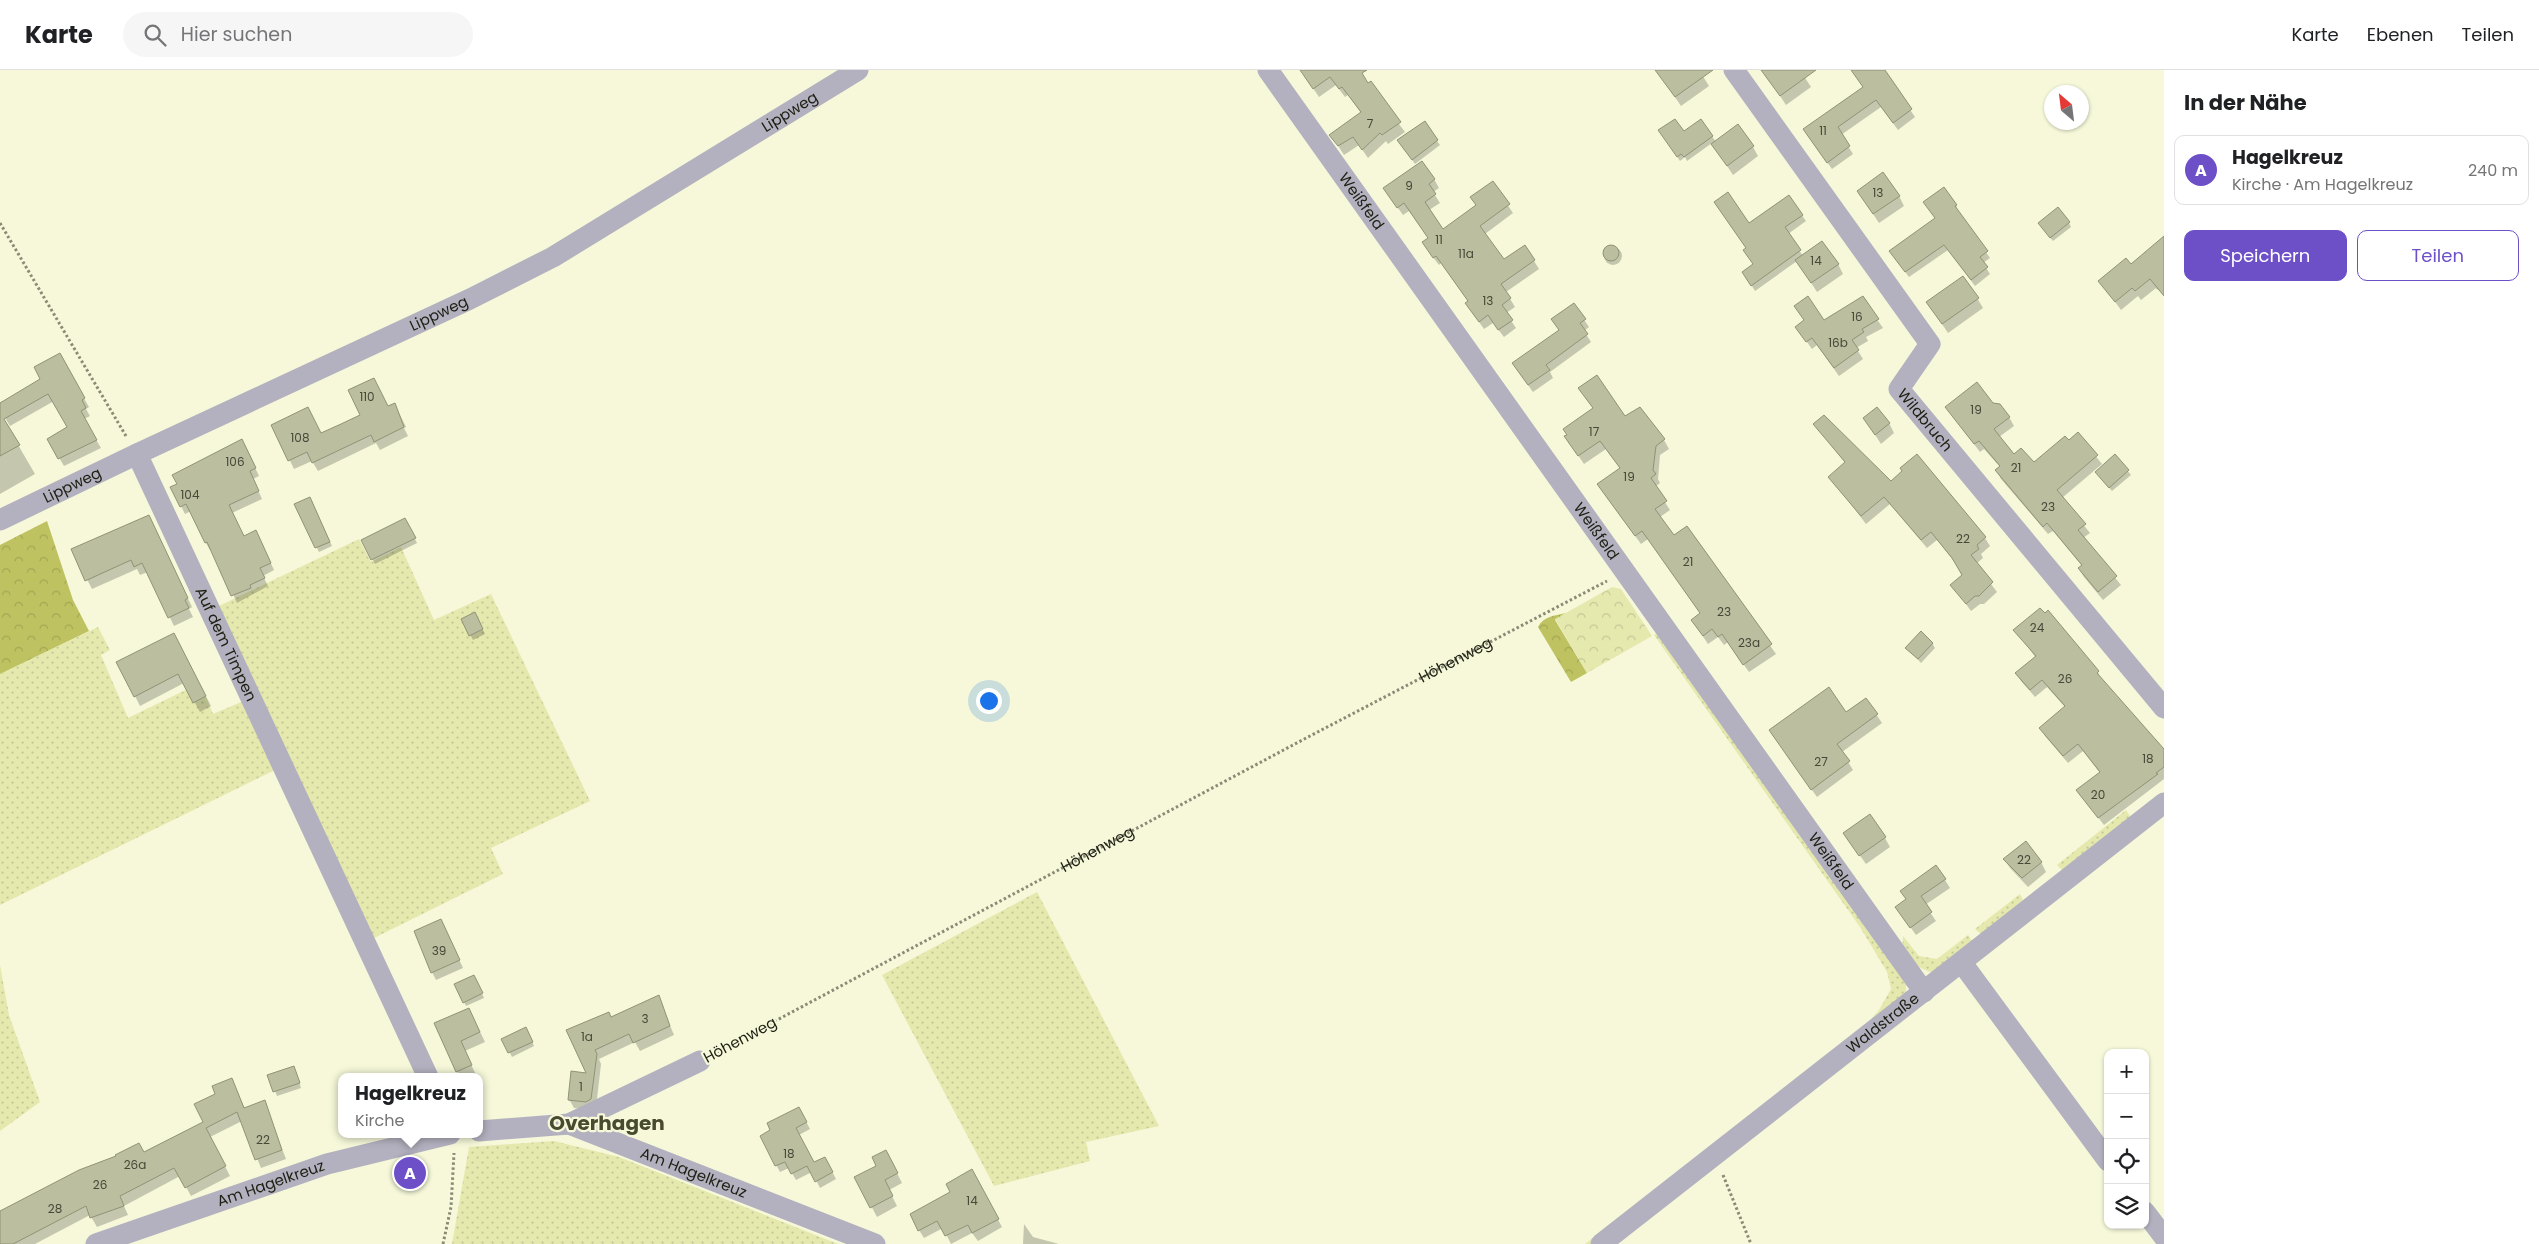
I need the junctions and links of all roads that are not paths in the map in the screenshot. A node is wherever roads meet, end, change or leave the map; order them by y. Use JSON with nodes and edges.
{"nodes":[{"id":1,"x":858,"y":70,"type":"edge"},
{"id":2,"x":1268,"y":70,"type":"edge"},
{"id":3,"x":1734,"y":70,"type":"edge"},
{"id":4,"x":137,"y":454,"type":"junction"},
{"id":5,"x":0,"y":520,"type":"edge"},
{"id":6,"x":2164,"y":708,"type":"edge"},
{"id":7,"x":2164,"y":803,"type":"edge"},
{"id":8,"x":1962,"y":962,"type":"junction"},
{"id":9,"x":1924,"y":992,"type":"junction"},
{"id":10,"x":700,"y":1061,"type":"road end"},
{"id":11,"x":426,"y":1073,"type":"edge"},
{"id":12,"x":569,"y":1124,"type":"junction"},
{"id":13,"x":483,"y":1131,"type":"edge"},
{"id":14,"x":452,"y":1139,"type":"edge"},
{"id":15,"x":2104,"y":1155,"type":"edge"},
{"id":16,"x":2149,"y":1217,"type":"edge"},
{"id":17,"x":2164,"y":1237,"type":"edge"},
{"id":18,"x":96,"y":1244,"type":"edge"},
{"id":19,"x":875,"y":1244,"type":"edge"},
{"id":20,"x":1601,"y":1244,"type":"edge"}],
"edges":[{"from":1,"to":4,"type":"street","name":"Lippweg"},
{"from":2,"to":9,"type":"street","name":"Weißfeld"},
{"from":3,"to":6,"type":"street","name":"Wildbruch"},
{"from":4,"to":5,"type":"street","name":"Lippweg"},
{"from":4,"to":11,"type":"street","name":"Auf dem Timpen"},
{"from":7,"to":8,"type":"street","name":"Waldstraße"},
{"from":8,"to":9,"type":"street","name":"Waldstraße"},
{"from":8,"to":15,"type":"street"},
{"from":9,"to":20,"type":"street","name":"Waldstraße"},
{"from":10,"to":12,"type":"street","name":"Höhenweg"},
{"from":12,"to":13,"type":"street","name":"Am Hagelkreuz"},
{"from":12,"to":19,"type":"street","name":"Am Hagelkreuz"},
{"from":14,"to":18,"type":"street","name":"Am Hagelkreuz"},
{"from":16,"to":17,"type":"street"}]}
